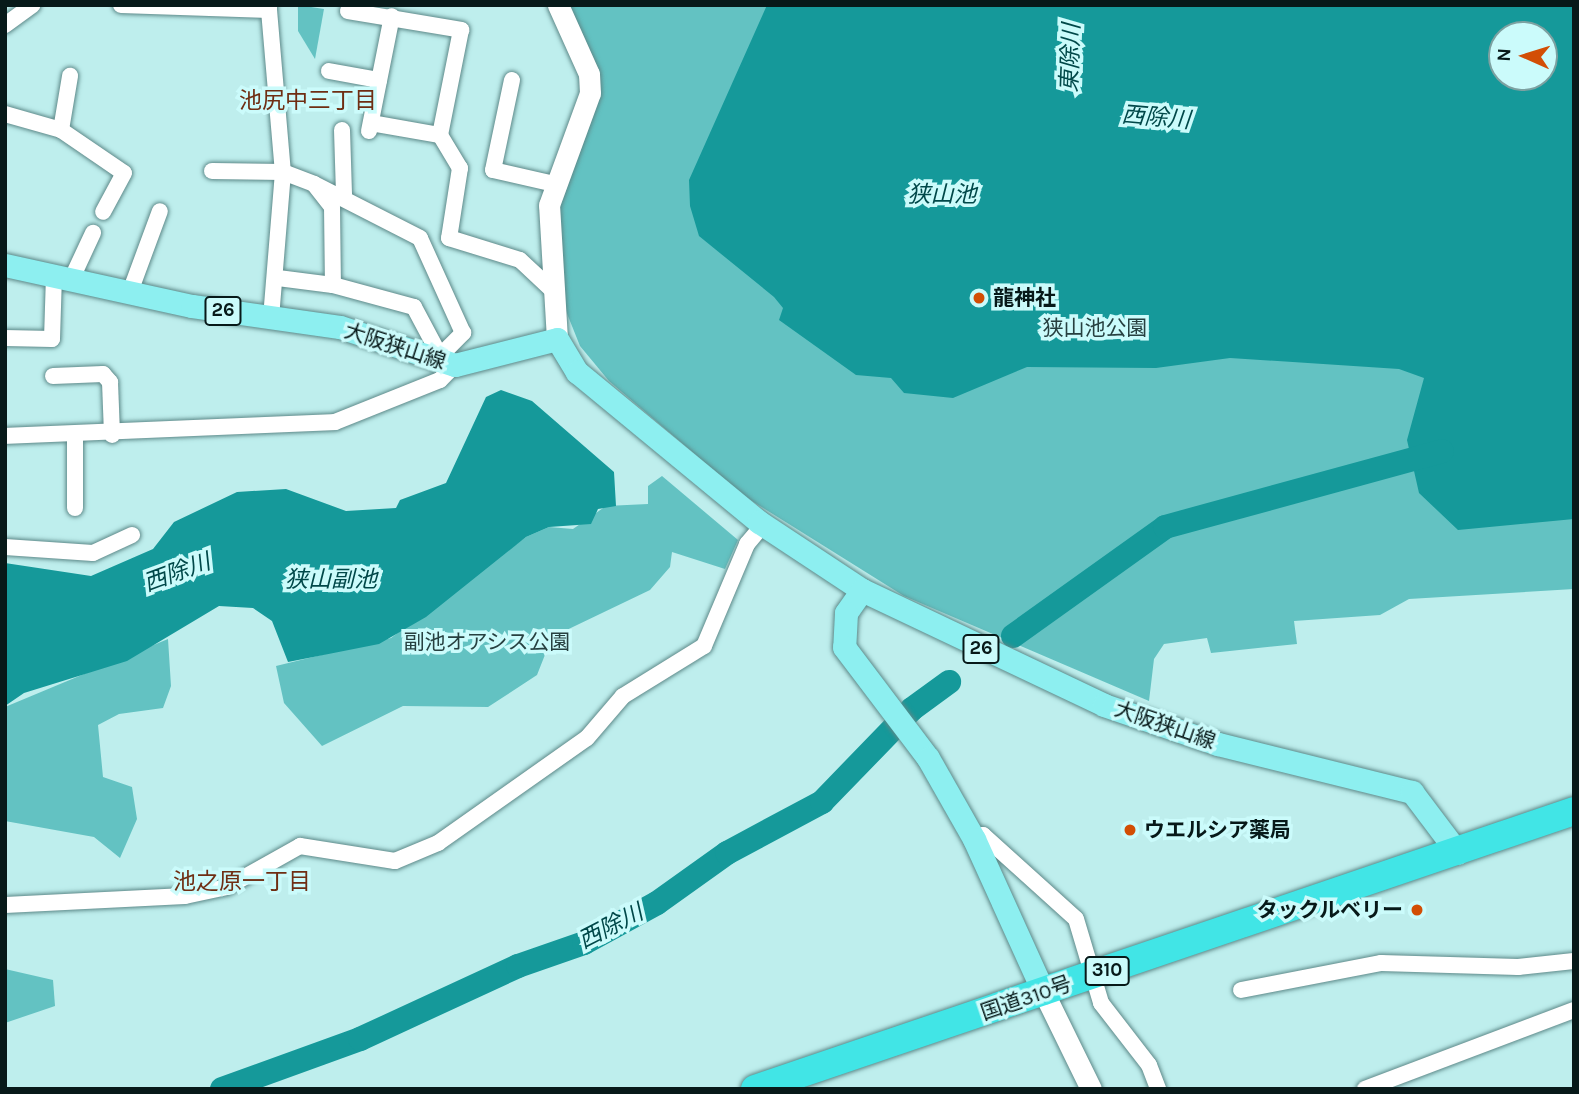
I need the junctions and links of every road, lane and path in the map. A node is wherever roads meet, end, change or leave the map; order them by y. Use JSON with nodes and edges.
{"nodes":[{"id":1,"x":33,"y":5,"type":"edge"},
{"id":2,"x":121,"y":5,"type":"edge"},
{"id":3,"x":558,"y":5,"type":"edge"},
{"id":4,"x":269,"y":8,"type":"edge"},
{"id":5,"x":348,"y":11,"type":"dead end"},
{"id":6,"x":392,"y":16,"type":"junction"},
{"id":7,"x":5,"y":24,"type":"edge"},
{"id":8,"x":329,"y":71,"type":"dead end"},
{"id":9,"x":71,"y":76,"type":"dead end"},
{"id":10,"x":379,"y":80,"type":"junction"},
{"id":11,"x":512,"y":80,"type":"dead end"},
{"id":12,"x":5,"y":114,"type":"edge"},
{"id":13,"x":61,"y":130,"type":"junction"},
{"id":14,"x":342,"y":130,"type":"dead end"},
{"id":15,"x":440,"y":135,"type":"junction"},
{"id":16,"x":212,"y":171,"type":"dead end"},
{"id":17,"x":283,"y":172,"type":"junction"},
{"id":18,"x":314,"y":184,"type":"junction"},
{"id":19,"x":554,"y":184,"type":"junction"},
{"id":20,"x":344,"y":194,"type":"junction"},
{"id":21,"x":160,"y":211,"type":"dead end"},
{"id":22,"x":103,"y":212,"type":"dead end"},
{"id":23,"x":93,"y":233,"type":"dead end"},
{"id":24,"x":5,"y":265,"type":"edge"},
{"id":25,"x":63,"y":277,"type":"junction"},
{"id":26,"x":278,"y":278,"type":"junction"},
{"id":27,"x":333,"y":285,"type":"junction"},
{"id":28,"x":551,"y":289,"type":"junction"},
{"id":29,"x":130,"y":292,"type":"junction"},
{"id":30,"x":271,"y":318,"type":"junction"},
{"id":31,"x":5,"y":338,"type":"edge"},
{"id":32,"x":557,"y":339,"type":"junction"},
{"id":33,"x":448,"y":360,"type":"junction"},
{"id":34,"x":53,"y":376,"type":"dead end"},
{"id":35,"x":112,"y":435,"type":"junction"},
{"id":36,"x":5,"y":436,"type":"edge"},
{"id":37,"x":75,"y":438,"type":"junction"},
{"id":38,"x":75,"y":508,"type":"dead end"},
{"id":39,"x":763,"y":525,"type":"junction"},
{"id":40,"x":132,"y":535,"type":"dead end"},
{"id":41,"x":5,"y":547,"type":"edge"},
{"id":42,"x":862,"y":590,"type":"junction"},
{"id":43,"x":1574,"y":811,"type":"edge"},
{"id":44,"x":974,"y":839,"type":"junction"},
{"id":45,"x":1458,"y":853,"type":"junction"},
{"id":46,"x":5,"y":905,"type":"edge"},
{"id":47,"x":1574,"y":961,"type":"edge"},
{"id":48,"x":1096,"y":974,"type":"junction"},
{"id":49,"x":1241,"y":990,"type":"dead end"},
{"id":50,"x":1044,"y":993,"type":"junction"},
{"id":51,"x":1574,"y":1010,"type":"edge"},
{"id":52,"x":814,"y":1080,"type":"edge"},
{"id":53,"x":755,"y":1089,"type":"edge"},
{"id":54,"x":1091,"y":1089,"type":"edge"},
{"id":55,"x":1158,"y":1089,"type":"edge"},
{"id":56,"x":1365,"y":1089,"type":"edge"}],
"edges":[{"from":1,"to":7,"type":"street"},
{"from":2,"to":4,"type":"street"},
{"from":3,"to":19,"type":"street"},
{"from":4,"to":17,"type":"street"},
{"from":5,"to":6,"type":"street"},
{"from":6,"to":10,"type":"street"},
{"from":6,"to":15,"type":"street"},
{"from":8,"to":10,"type":"street"},
{"from":9,"to":13,"type":"street"},
{"from":10,"to":15,"type":"street"},
{"from":11,"to":19,"type":"street"},
{"from":12,"to":13,"type":"street"},
{"from":13,"to":22,"type":"street"},
{"from":14,"to":20,"type":"street"},
{"from":15,"to":28,"type":"street"},
{"from":16,"to":17,"type":"street"},
{"from":17,"to":18,"type":"street"},
{"from":17,"to":26,"type":"street"},
{"from":18,"to":20,"type":"street"},
{"from":18,"to":27,"type":"street"},
{"from":19,"to":28,"type":"street"},
{"from":20,"to":33,"type":"street"},
{"from":21,"to":29,"type":"street"},
{"from":23,"to":25,"type":"street"},
{"from":24,"to":25,"type":"main road","name":"大阪狭山線","number":"26"},
{"from":25,"to":29,"type":"main road","name":"大阪狭山線","number":"26"},
{"from":25,"to":31,"type":"street"},
{"from":26,"to":27,"type":"street"},
{"from":26,"to":30,"type":"street"},
{"from":27,"to":33,"type":"street"},
{"from":28,"to":32,"type":"street"},
{"from":29,"to":30,"type":"main road","name":"大阪狭山線","number":"26"},
{"from":30,"to":33,"type":"main road","name":"大阪狭山線","number":"26"},
{"from":32,"to":33,"type":"main road","name":"大阪狭山線"},
{"from":32,"to":39,"type":"main road","name":"大阪狭山線","number":"26"},
{"from":33,"to":35,"type":"street"},
{"from":34,"to":35,"type":"street"},
{"from":35,"to":37,"type":"street"},
{"from":36,"to":37,"type":"street"},
{"from":37,"to":38,"type":"street"},
{"from":39,"to":42,"type":"main road","name":"大阪狭山線","number":"26"},
{"from":39,"to":46,"type":"street"},
{"from":40,"to":41,"type":"street"},
{"from":42,"to":44,"type":"main road"},
{"from":42,"to":45,"type":"main road","name":"大阪狭山線","number":"26"},
{"from":43,"to":45,"type":"highway","name":"国道310号","number":"310"},
{"from":44,"to":48,"type":"street"},
{"from":44,"to":50,"type":"main road"},
{"from":45,"to":48,"type":"highway","name":"国道310号","number":"310"},
{"from":47,"to":49,"type":"street"},
{"from":48,"to":50,"type":"highway","name":"国道310号","number":"310"},
{"from":48,"to":55,"type":"street"},
{"from":50,"to":52,"type":"highway","name":"国道310号","number":"310"},
{"from":50,"to":54,"type":"street"},
{"from":51,"to":56,"type":"street"},
{"from":52,"to":53,"type":"highway","name":"国道310号","number":"310"}]}
